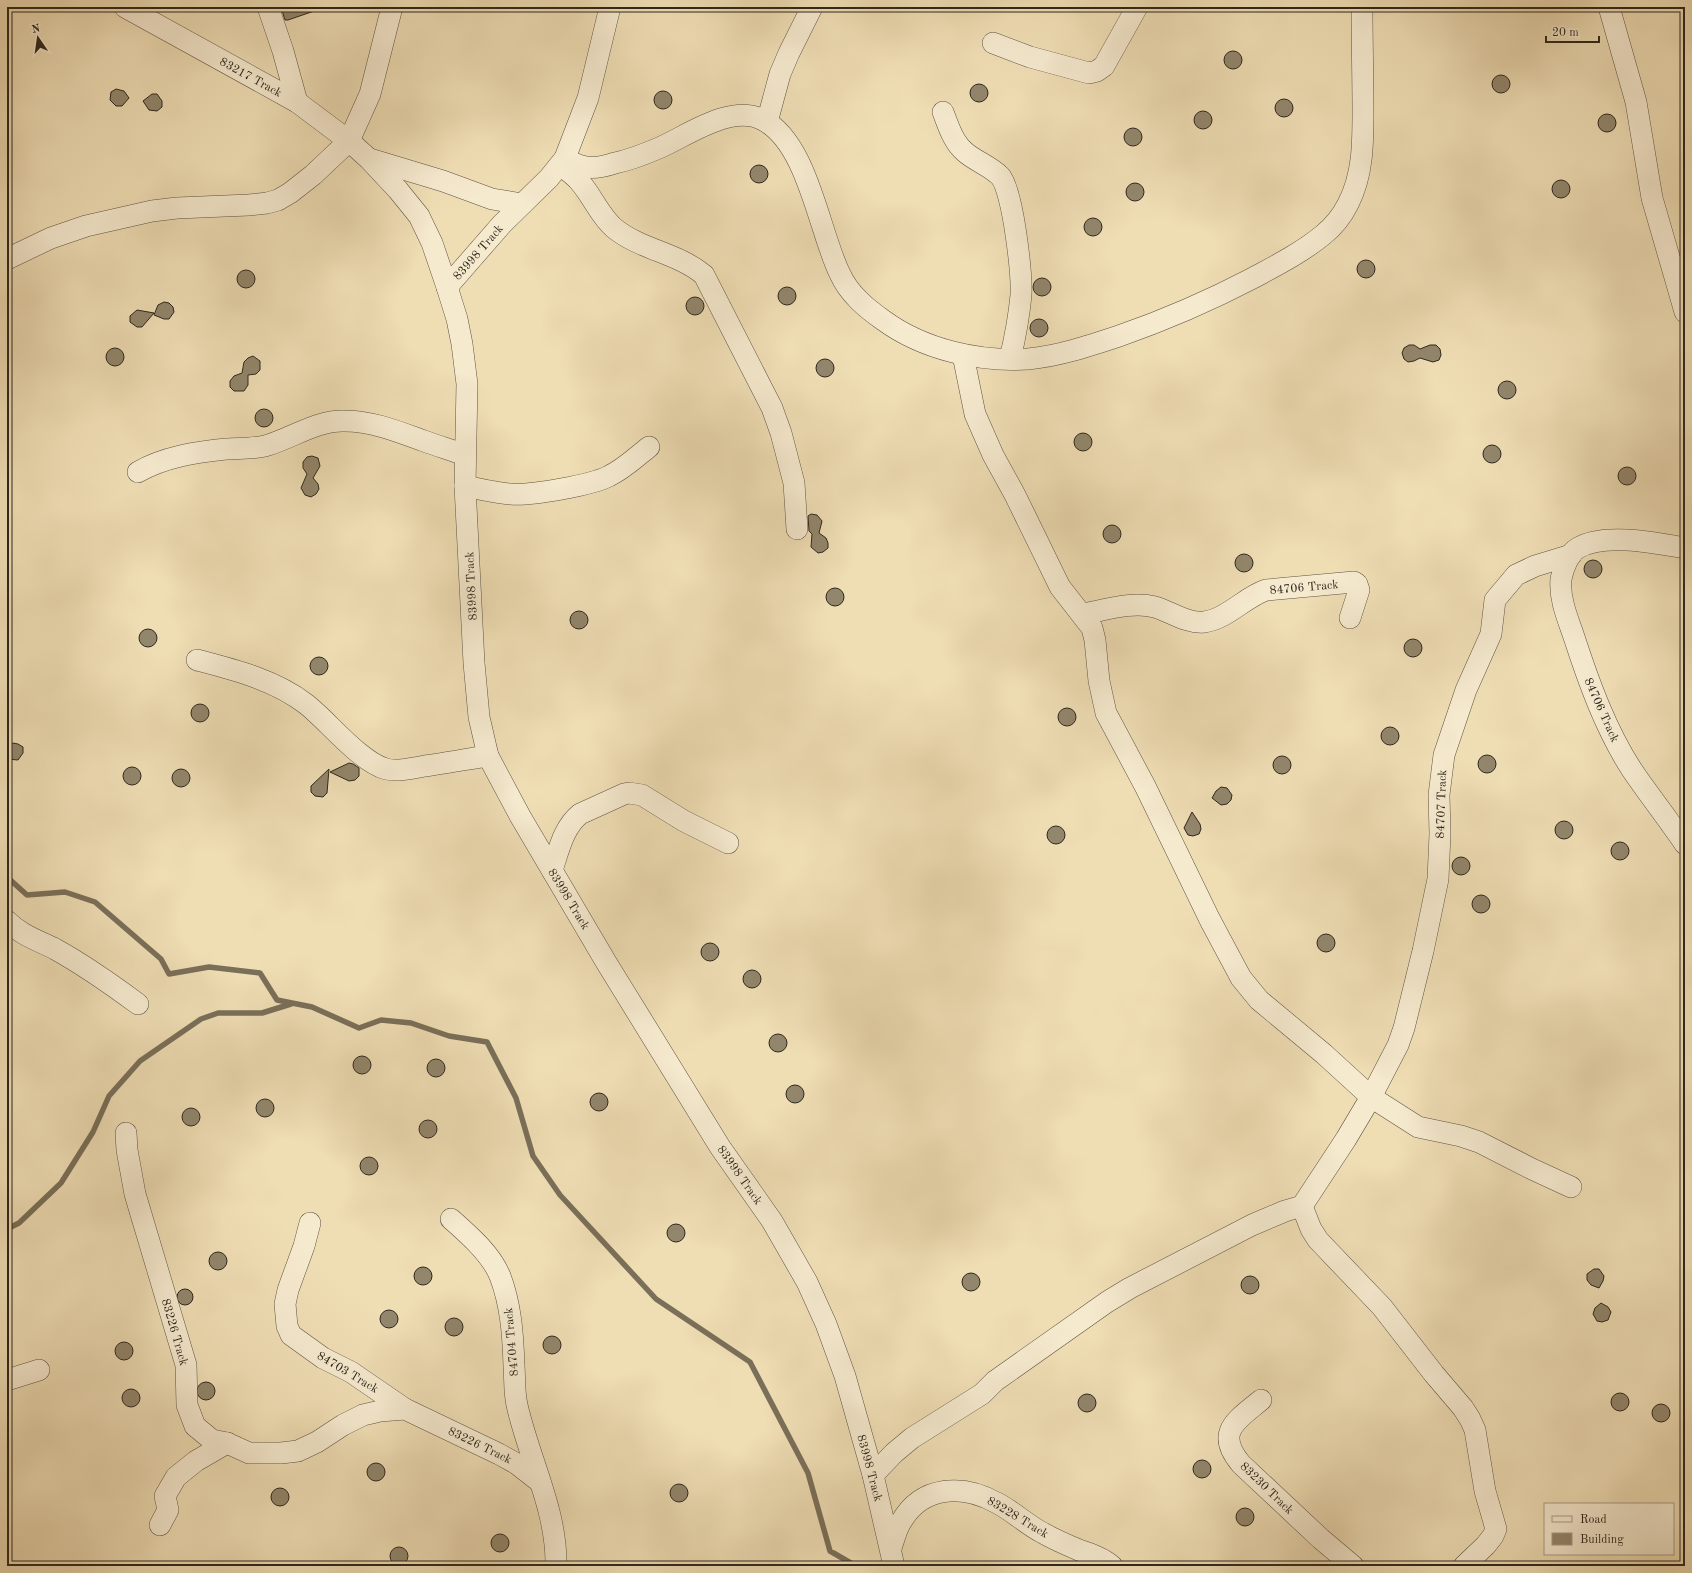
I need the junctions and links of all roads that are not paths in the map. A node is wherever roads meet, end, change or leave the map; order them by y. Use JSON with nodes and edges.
{"nodes":[{"id":1,"x":125,"y":7,"type":"edge"},
{"id":2,"x":268,"y":7,"type":"edge"},
{"id":3,"x":392,"y":7,"type":"edge"},
{"id":4,"x":610,"y":7,"type":"edge"},
{"id":5,"x":812,"y":7,"type":"edge"},
{"id":6,"x":1137,"y":7,"type":"edge"},
{"id":7,"x":1362,"y":7,"type":"edge"},
{"id":8,"x":1609,"y":7,"type":"edge"},
{"id":9,"x":993,"y":43,"type":"dead end"},
{"id":10,"x":297,"y":102,"type":"junction"},
{"id":11,"x":943,"y":112,"type":"dead end"},
{"id":12,"x":767,"y":122,"type":"junction"},
{"id":13,"x":349,"y":141,"type":"junction"},
{"id":14,"x":369,"y":159,"type":"junction"},
{"id":15,"x":562,"y":162,"type":"junction"},
{"id":16,"x":522,"y":204,"type":"junction"},
{"id":17,"x":7,"y":259,"type":"edge"},
{"id":18,"x":447,"y":287,"type":"junction"},
{"id":19,"x":1685,"y":312,"type":"edge"},
{"id":20,"x":963,"y":355,"type":"junction"},
{"id":21,"x":1010,"y":359,"type":"junction"},
{"id":22,"x":649,"y":447,"type":"dead end"},
{"id":23,"x":465,"y":455,"type":"junction"},
{"id":24,"x":138,"y":472,"type":"dead end"},
{"id":25,"x":465,"y":486,"type":"junction"},
{"id":26,"x":797,"y":529,"type":"dead end"},
{"id":27,"x":1685,"y":548,"type":"edge"},
{"id":28,"x":1569,"y":557,"type":"junction"},
{"id":29,"x":1083,"y":614,"type":"junction"},
{"id":30,"x":1350,"y":618,"type":"dead end"},
{"id":31,"x":197,"y":660,"type":"dead end"},
{"id":32,"x":488,"y":756,"type":"junction"},
{"id":33,"x":728,"y":842,"type":"dead end"},
{"id":34,"x":1685,"y":844,"type":"edge"},
{"id":35,"x":552,"y":870,"type":"junction"},
{"id":36,"x":7,"y":921,"type":"edge"},
{"id":37,"x":138,"y":1004,"type":"dead end"},
{"id":38,"x":1371,"y":1097,"type":"junction"},
{"id":39,"x":126,"y":1133,"type":"dead end"},
{"id":40,"x":1572,"y":1187,"type":"dead end"},
{"id":41,"x":1302,"y":1206,"type":"junction"},
{"id":42,"x":452,"y":1219,"type":"dead end"},
{"id":43,"x":310,"y":1223,"type":"dead end"},
{"id":44,"x":39,"y":1370,"type":"dead end"},
{"id":45,"x":7,"y":1380,"type":"edge"},
{"id":46,"x":1261,"y":1400,"type":"dead end"},
{"id":47,"x":405,"y":1409,"type":"junction"},
{"id":48,"x":227,"y":1443,"type":"junction"},
{"id":49,"x":873,"y":1475,"type":"junction"},
{"id":50,"x":540,"y":1482,"type":"junction"},
{"id":51,"x":160,"y":1525,"type":"dead end"},
{"id":52,"x":892,"y":1557,"type":"edge"},
{"id":53,"x":1106,"y":1562,"type":"edge"},
{"id":54,"x":556,"y":1566,"type":"edge"},
{"id":55,"x":1353,"y":1566,"type":"edge"},
{"id":56,"x":1464,"y":1566,"type":"edge"}],
"edges":[{"from":1,"to":10,"type":"street","name":"83217 Track"},
{"from":2,"to":10,"type":"street"},
{"from":3,"to":13,"type":"street"},
{"from":4,"to":15,"type":"street"},
{"from":5,"to":12,"type":"street"},
{"from":6,"to":9,"type":"street"},
{"from":7,"to":21,"type":"street"},
{"from":8,"to":19,"type":"street"},
{"from":10,"to":13,"type":"street","name":"83217 Track"},
{"from":11,"to":21,"type":"street"},
{"from":12,"to":15,"type":"street"},
{"from":12,"to":20,"type":"street"},
{"from":13,"to":14,"type":"street","name":"83217 Track"},
{"from":13,"to":17,"type":"street"},
{"from":14,"to":16,"type":"street","name":"83217 Track"},
{"from":14,"to":18,"type":"street","name":"83217 Track"},
{"from":15,"to":16,"type":"street","name":"83998 Track"},
{"from":15,"to":26,"type":"street"},
{"from":16,"to":18,"type":"street","name":"83998 Track"},
{"from":18,"to":23,"type":"street","name":"83998 Track"},
{"from":20,"to":21,"type":"street"},
{"from":20,"to":29,"type":"street"},
{"from":22,"to":25,"type":"street"},
{"from":23,"to":24,"type":"street"},
{"from":23,"to":25,"type":"street","name":"83998 Track"},
{"from":25,"to":32,"type":"street","name":"83998 Track"},
{"from":27,"to":28,"type":"street","name":"84707 Track"},
{"from":28,"to":34,"type":"street","name":"84706 Track"},
{"from":28,"to":38,"type":"street","name":"84707 Track"},
{"from":29,"to":30,"type":"street","name":"84706 Track"},
{"from":29,"to":38,"type":"street"},
{"from":31,"to":32,"type":"street"},
{"from":32,"to":35,"type":"street","name":"83998 Track"},
{"from":33,"to":35,"type":"street"},
{"from":35,"to":49,"type":"street","name":"83998 Track"},
{"from":36,"to":37,"type":"street"},
{"from":38,"to":40,"type":"street"},
{"from":38,"to":41,"type":"street","name":"84707 Track"},
{"from":39,"to":48,"type":"street","name":"83226 Track"},
{"from":41,"to":49,"type":"street"},
{"from":41,"to":56,"type":"street"},
{"from":42,"to":50,"type":"street","name":"84704 Track"},
{"from":43,"to":47,"type":"street","name":"84703 Track"},
{"from":44,"to":45,"type":"street"},
{"from":46,"to":55,"type":"street","name":"83230 Track"},
{"from":47,"to":48,"type":"street","name":"83226 Track"},
{"from":47,"to":50,"type":"street","name":"83226 Track"},
{"from":48,"to":51,"type":"street"},
{"from":49,"to":52,"type":"street","name":"83998 Track"},
{"from":50,"to":54,"type":"street"},
{"from":52,"to":53,"type":"street","name":"83228 Track"}]}
